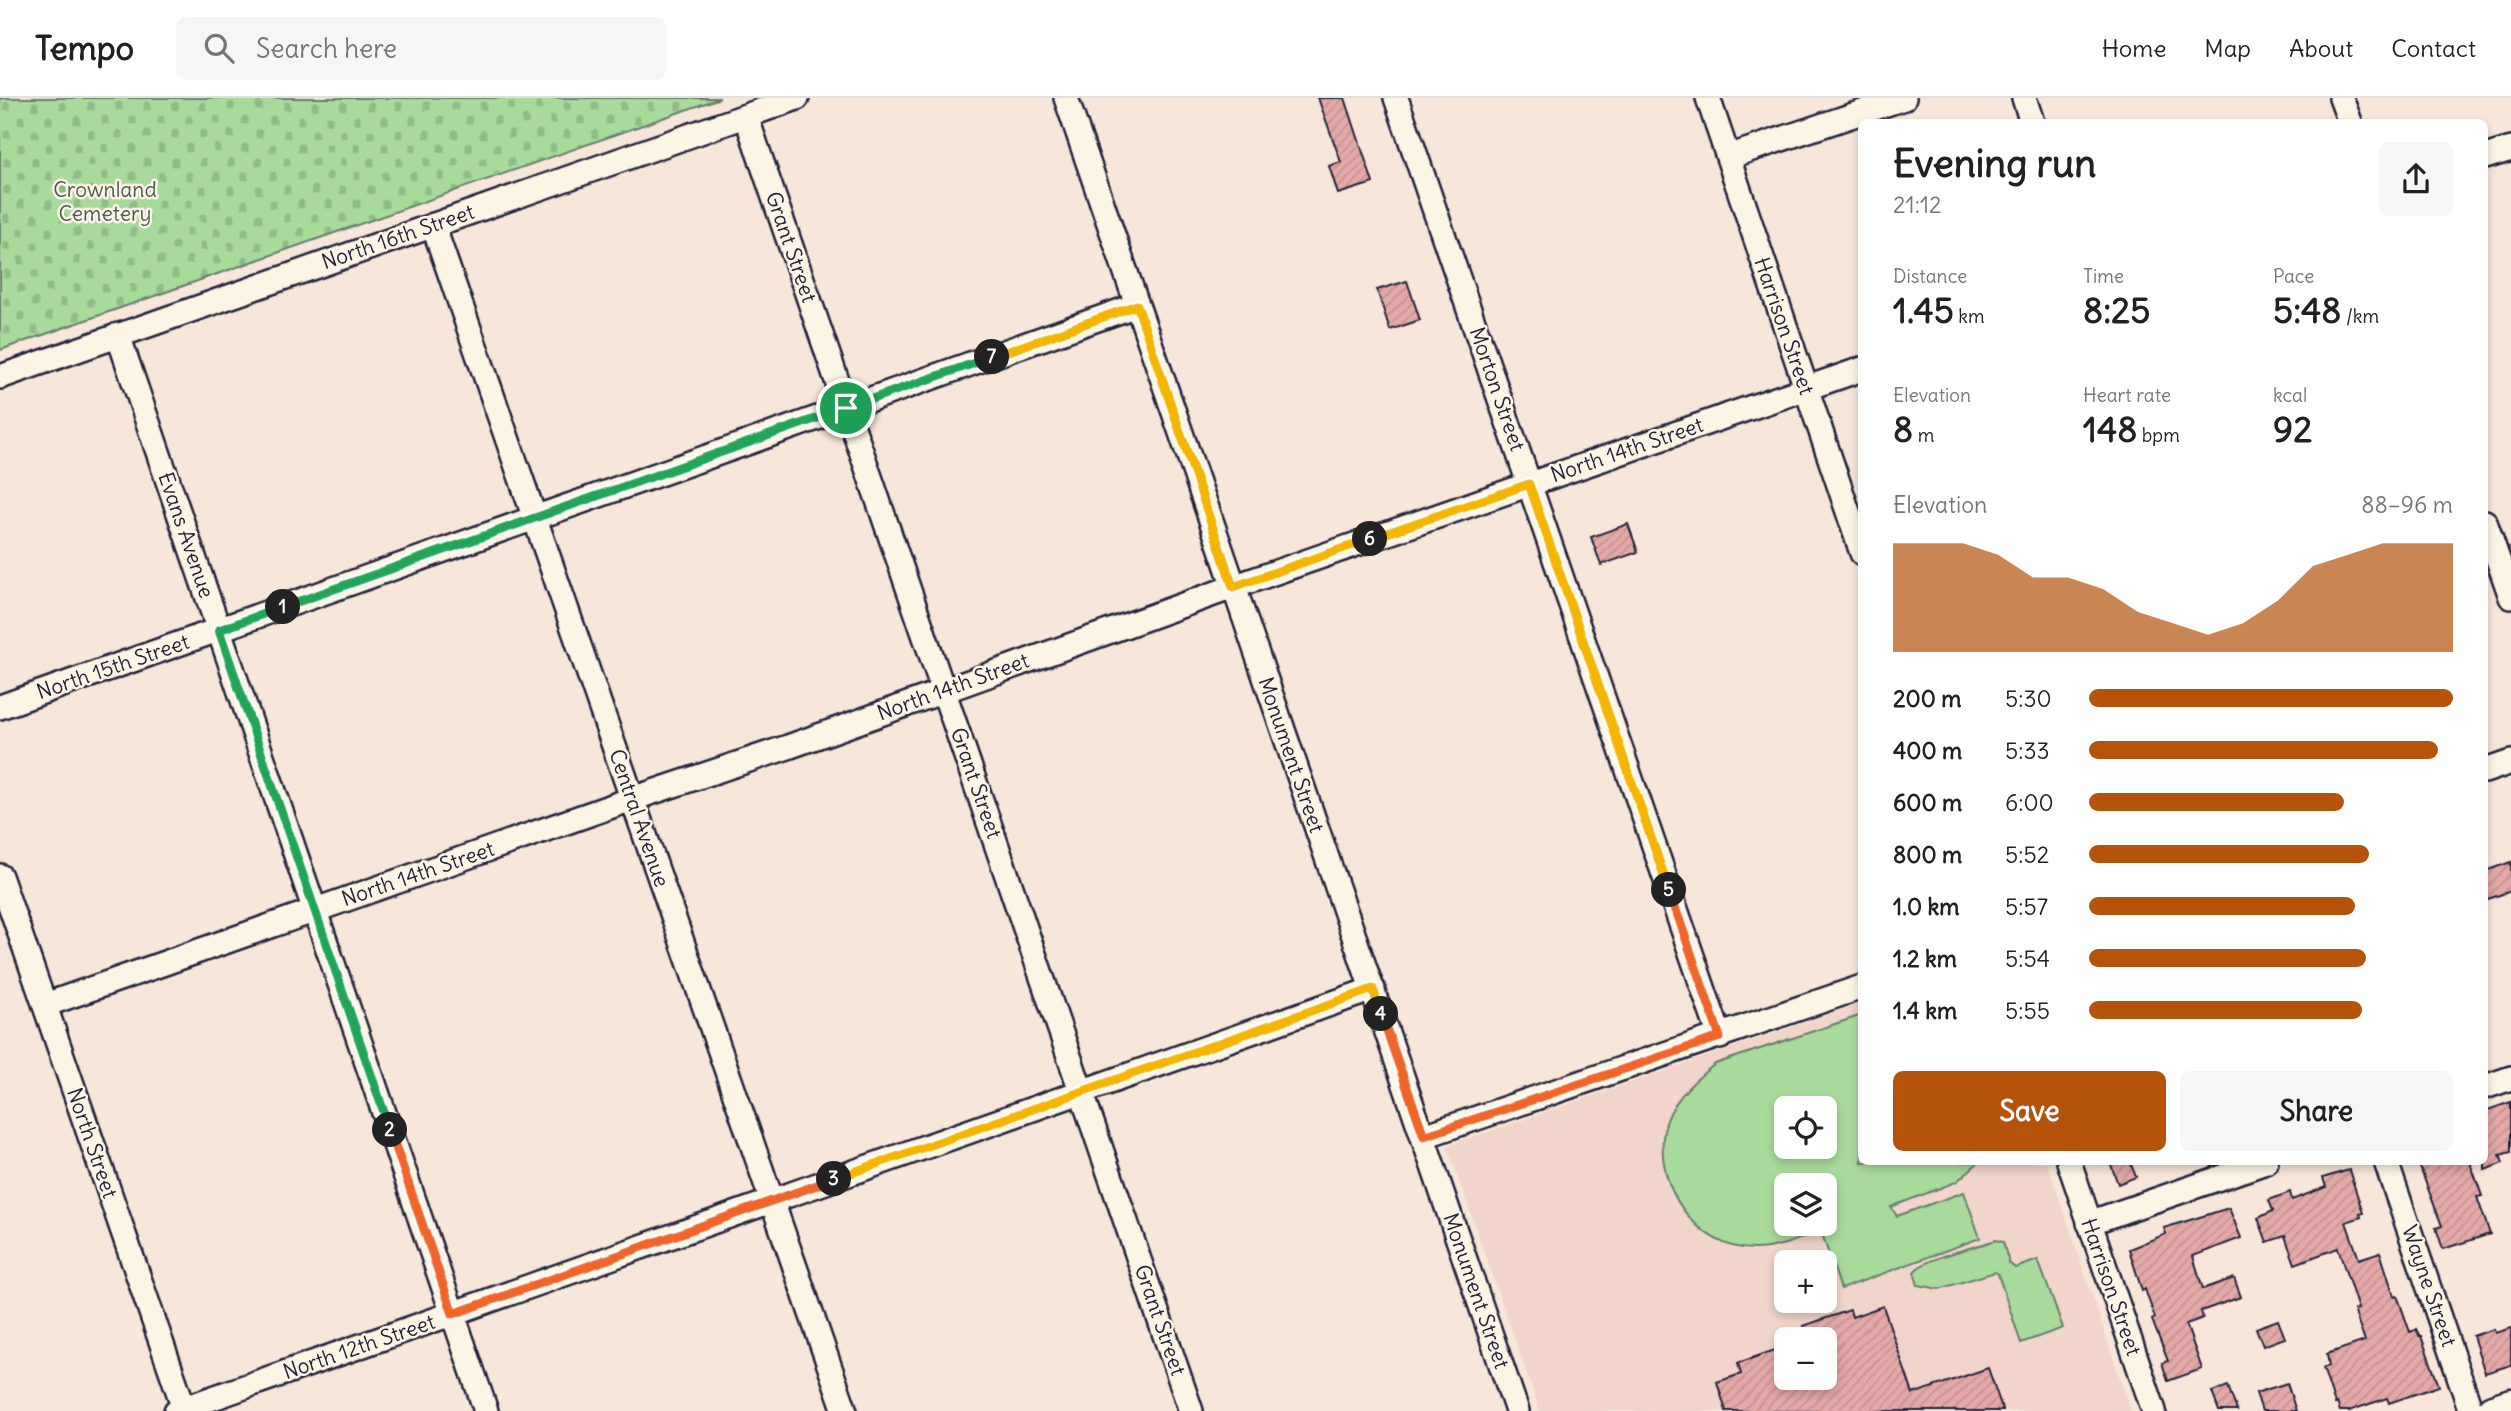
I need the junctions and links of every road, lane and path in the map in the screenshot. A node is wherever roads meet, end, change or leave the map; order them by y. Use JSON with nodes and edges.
{"nodes":[{"id":1,"x":797,"y":98,"type":"edge"},
{"id":2,"x":1066,"y":98,"type":"edge"},
{"id":3,"x":1396,"y":98,"type":"edge"},
{"id":4,"x":1708,"y":98,"type":"edge"},
{"id":5,"x":1904,"y":98,"type":"edge"},
{"id":6,"x":2024,"y":98,"type":"edge"},
{"id":7,"x":2341,"y":98,"type":"edge"},
{"id":8,"x":746,"y":116,"type":"junction"},
{"id":9,"x":2031,"y":119,"type":"edge"},
{"id":10,"x":2349,"y":119,"type":"edge"},
{"id":11,"x":2511,"y":149,"type":"edge"},
{"id":12,"x":2488,"y":156,"type":"edge"},
{"id":13,"x":1728,"y":158,"type":"junction"},
{"id":14,"x":433,"y":225,"type":"junction"},
{"id":15,"x":1137,"y":305,"type":"junction"},
{"id":16,"x":118,"y":335,"type":"junction"},
{"id":17,"x":1858,"y":370,"type":"edge"},
{"id":18,"x":0,"y":377,"type":"edge"},
{"id":19,"x":1806,"y":389,"type":"junction"},
{"id":20,"x":846,"y":408,"type":"junction"},
{"id":21,"x":1529,"y":484,"type":"junction"},
{"id":22,"x":535,"y":518,"type":"junction"},
{"id":23,"x":2488,"y":531,"type":"edge"},
{"id":24,"x":1858,"y":541,"type":"edge"},
{"id":25,"x":1233,"y":587,"type":"junction"},
{"id":26,"x":2511,"y":597,"type":"edge"},
{"id":27,"x":219,"y":630,"type":"junction"},
{"id":28,"x":943,"y":690,"type":"junction"},
{"id":29,"x":0,"y":707,"type":"edge"},
{"id":30,"x":2511,"y":762,"type":"edge"},
{"id":31,"x":2488,"y":770,"type":"edge"},
{"id":32,"x":632,"y":799,"type":"junction"},
{"id":33,"x":0,"y":876,"type":"edge"},
{"id":34,"x":315,"y":910,"type":"junction"},
{"id":35,"x":1858,"y":988,"type":"edge"},
{"id":36,"x":1373,"y":989,"type":"junction"},
{"id":37,"x":45,"y":1005,"type":"junction"},
{"id":38,"x":1720,"y":1037,"type":"junction"},
{"id":39,"x":2511,"y":1078,"type":"edge"},
{"id":40,"x":2488,"y":1086,"type":"edge"},
{"id":41,"x":1082,"y":1092,"type":"junction"},
{"id":42,"x":1424,"y":1136,"type":"junction"},
{"id":43,"x":2069,"y":1165,"type":"edge"},
{"id":44,"x":2257,"y":1165,"type":"edge"},
{"id":45,"x":2387,"y":1165,"type":"edge"},
{"id":46,"x":772,"y":1201,"type":"junction"},
{"id":47,"x":2089,"y":1223,"type":"junction"},
{"id":48,"x":453,"y":1314,"type":"junction"},
{"id":49,"x":2511,"y":1405,"type":"edge"},
{"id":50,"x":182,"y":1410,"type":"edge"},
{"id":51,"x":486,"y":1411,"type":"edge"},
{"id":52,"x":845,"y":1411,"type":"edge"},
{"id":53,"x":1191,"y":1411,"type":"edge"},
{"id":54,"x":1517,"y":1411,"type":"edge"},
{"id":55,"x":2154,"y":1411,"type":"edge"},
{"id":56,"x":2471,"y":1411,"type":"edge"},
{"id":57,"x":2493,"y":1411,"type":"edge"}],
"edges":[{"from":1,"to":8,"type":"street","name":"North 16th Street"},
{"from":2,"to":15,"type":"street","name":"Monument Street"},
{"from":3,"to":21,"type":"street","name":"Morton Street"},
{"from":4,"to":13,"type":"street","name":"Harrison Street"},
{"from":5,"to":13,"type":"street"},
{"from":6,"to":9,"type":"street"},
{"from":7,"to":10,"type":"street"},
{"from":8,"to":14,"type":"street","name":"North 16th Street"},
{"from":8,"to":20,"type":"street","name":"Grant Street"},
{"from":11,"to":12,"type":"street"},
{"from":13,"to":19,"type":"street","name":"Harrison Street"},
{"from":14,"to":16,"type":"street","name":"North 16th Street"},
{"from":14,"to":22,"type":"street","name":"Central Avenue"},
{"from":15,"to":20,"type":"street","name":"North 15th Street"},
{"from":15,"to":25,"type":"street","name":"Monument Street"},
{"from":16,"to":18,"type":"street","name":"North 16th Street"},
{"from":16,"to":27,"type":"street","name":"Evans Avenue"},
{"from":17,"to":19,"type":"street","name":"North 14th Street"},
{"from":19,"to":21,"type":"street","name":"North 14th Street"},
{"from":19,"to":24,"type":"street","name":"Harrison Street"},
{"from":20,"to":22,"type":"street","name":"North 15th Street"},
{"from":20,"to":28,"type":"street","name":"Grant Street"},
{"from":21,"to":25,"type":"street","name":"North 14th Street"},
{"from":21,"to":38,"type":"street","name":"Morton Street"},
{"from":22,"to":27,"type":"street","name":"North 15th Street"},
{"from":22,"to":32,"type":"street","name":"Central Avenue"},
{"from":23,"to":26,"type":"street"},
{"from":25,"to":28,"type":"street","name":"North 14th Street"},
{"from":25,"to":36,"type":"street","name":"Monument Street"},
{"from":27,"to":29,"type":"street","name":"North 15th Street"},
{"from":27,"to":34,"type":"street","name":"Evans Avenue"},
{"from":28,"to":32,"type":"street","name":"North 14th Street"},
{"from":28,"to":41,"type":"street","name":"Grant Street"},
{"from":30,"to":31,"type":"street"},
{"from":32,"to":34,"type":"street","name":"North 14th Street"},
{"from":32,"to":46,"type":"street","name":"Central Avenue"},
{"from":33,"to":37,"type":"street","name":"North Street"},
{"from":34,"to":37,"type":"street","name":"North 14th Street"},
{"from":34,"to":48,"type":"street","name":"Evans Avenue"},
{"from":35,"to":38,"type":"street"},
{"from":36,"to":41,"type":"street","name":"North 12th Street"},
{"from":36,"to":42,"type":"street","name":"Monument Street"},
{"from":37,"to":50,"type":"street","name":"North Street"},
{"from":38,"to":42,"type":"street"},
{"from":39,"to":40,"type":"street"},
{"from":41,"to":46,"type":"street","name":"North 12th Street"},
{"from":41,"to":53,"type":"street","name":"Grant Street"},
{"from":42,"to":54,"type":"street","name":"Monument Street"},
{"from":43,"to":47,"type":"street","name":"Harrison Street"},
{"from":44,"to":47,"type":"street"},
{"from":45,"to":56,"type":"street","name":"Wayne Street"},
{"from":46,"to":48,"type":"street","name":"North 12th Street"},
{"from":46,"to":52,"type":"street","name":"Central Avenue"},
{"from":47,"to":55,"type":"street","name":"Harrison Street"},
{"from":48,"to":50,"type":"street","name":"North 12th Street"},
{"from":48,"to":51,"type":"street","name":"Evans Avenue"},
{"from":49,"to":57,"type":"main road"}]}
